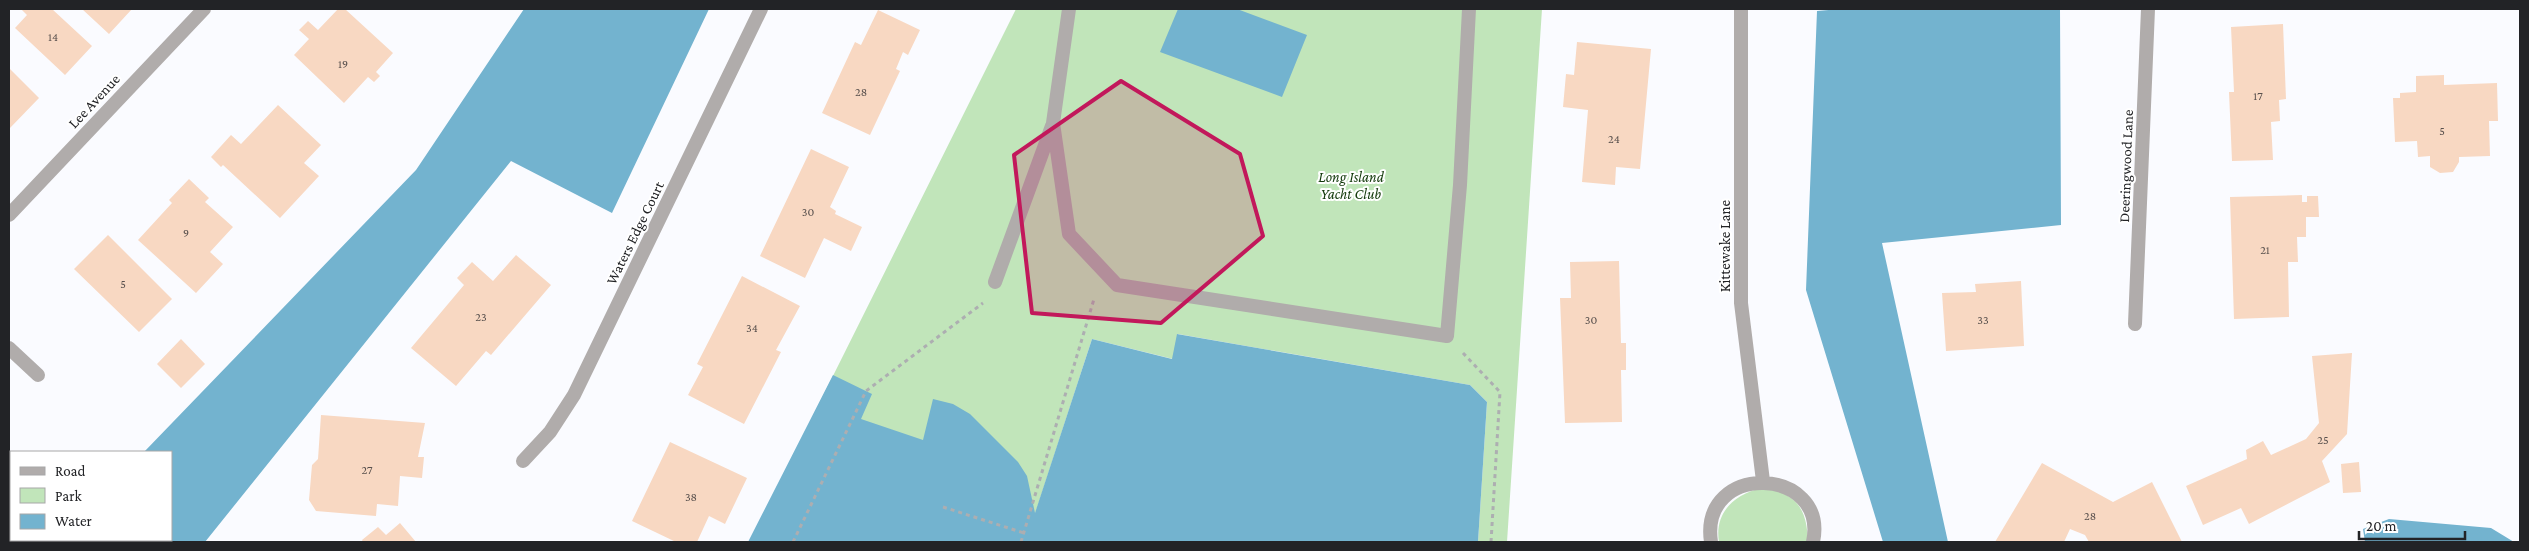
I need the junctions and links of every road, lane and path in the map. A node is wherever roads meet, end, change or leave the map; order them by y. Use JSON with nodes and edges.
{"nodes":[{"id":1,"x":204,"y":9,"type":"edge"},
{"id":2,"x":761,"y":9,"type":"edge"},
{"id":3,"x":1069,"y":9,"type":"edge"},
{"id":4,"x":1469,"y":9,"type":"edge"},
{"id":5,"x":1741,"y":9,"type":"edge"},
{"id":6,"x":2148,"y":9,"type":"edge"},
{"id":7,"x":1054,"y":123,"type":"junction"},
{"id":8,"x":9,"y":215,"type":"edge"},
{"id":9,"x":995,"y":282,"type":"dead end"},
{"id":10,"x":986,"y":302,"type":"dead end"},
{"id":11,"x":1086,"y":324,"type":"dead end"},
{"id":12,"x":2135,"y":324,"type":"dead end"},
{"id":13,"x":9,"y":348,"type":"edge"},
{"id":14,"x":1479,"y":370,"type":"dead end"},
{"id":15,"x":38,"y":375,"type":"dead end"},
{"id":16,"x":523,"y":461,"type":"dead end"},
{"id":17,"x":1763,"y":481,"type":"junction"},
{"id":18,"x":943,"y":507,"type":"dead end"},
{"id":19,"x":1024,"y":533,"type":"junction"},
{"id":20,"x":793,"y":542,"type":"edge"},
{"id":21,"x":1021,"y":542,"type":"edge"},
{"id":22,"x":1491,"y":542,"type":"edge"},
{"id":23,"x":1712,"y":542,"type":"edge"},
{"id":24,"x":1813,"y":542,"type":"edge"}],
"edges":[{"from":1,"to":8,"type":"street","name":"Lee Avenue"},
{"from":2,"to":16,"type":"street","name":"Waters Edge Court"},
{"from":3,"to":7,"type":"street"},
{"from":4,"to":7,"type":"street"},
{"from":5,"to":17,"type":"street","name":"Kittewake Lane"},
{"from":6,"to":12,"type":"street","name":"Deeringwood Lane"},
{"from":7,"to":9,"type":"street"},
{"from":10,"to":20,"type":"path"},
{"from":11,"to":19,"type":"path"},
{"from":13,"to":15,"type":"street"},
{"from":14,"to":22,"type":"path"},
{"from":17,"to":23,"type":"street"},
{"from":17,"to":24,"type":"street"},
{"from":18,"to":19,"type":"path"},
{"from":19,"to":21,"type":"path"}]}
